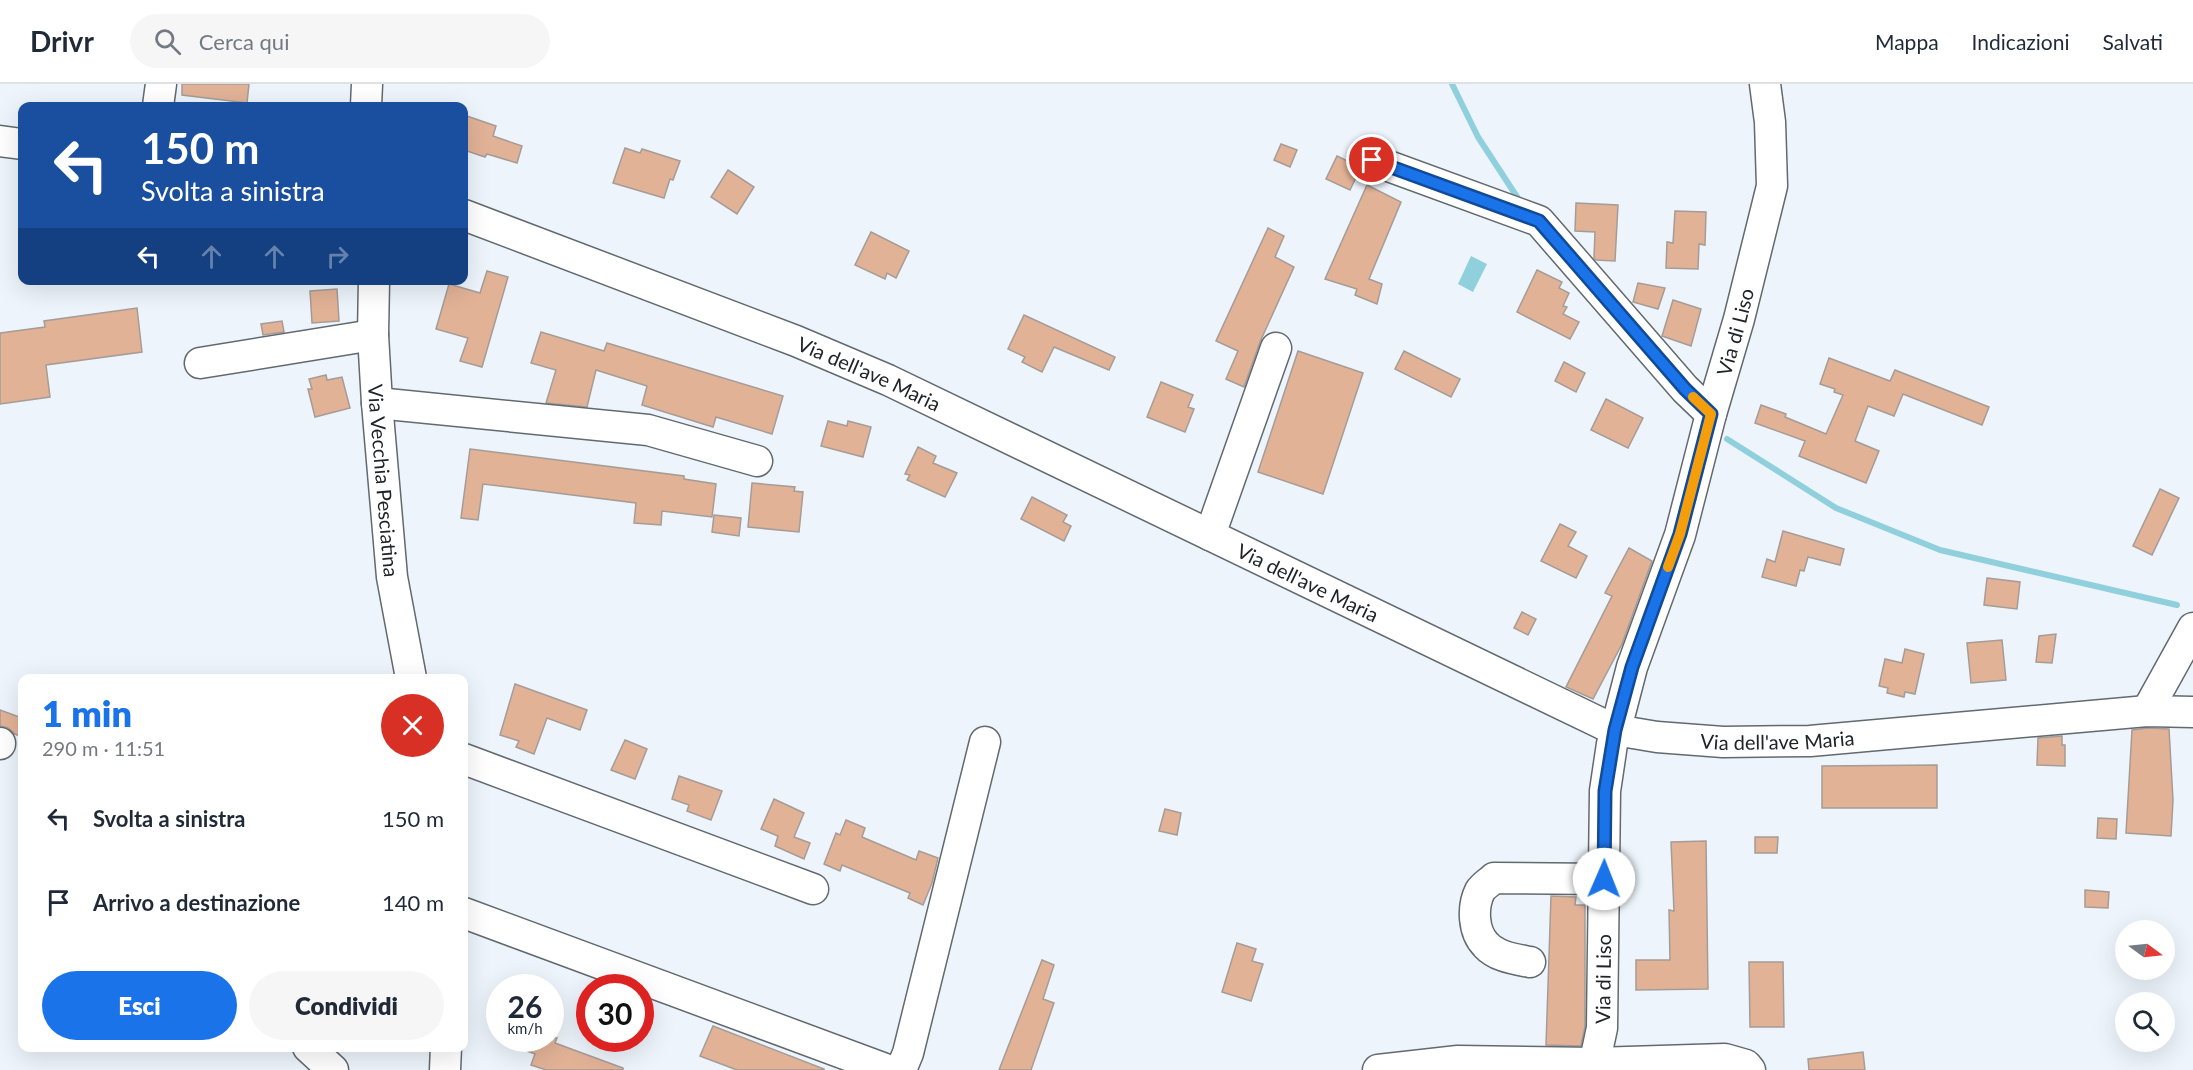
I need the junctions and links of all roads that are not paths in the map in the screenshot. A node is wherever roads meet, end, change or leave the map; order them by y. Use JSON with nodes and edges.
{"nodes":[{"id":1,"x":161,"y":84,"type":"edge"},
{"id":2,"x":367,"y":84,"type":"edge"},
{"id":3,"x":1765,"y":84,"type":"edge"},
{"id":4,"x":159,"y":102,"type":"edge"},
{"id":5,"x":366,"y":102,"type":"edge"},
{"id":6,"x":0,"y":141,"type":"edge"},
{"id":7,"x":18,"y":143,"type":"edge"},
{"id":8,"x":1372,"y":160,"type":"dead end"},
{"id":9,"x":468,"y":217,"type":"edge"},
{"id":10,"x":374,"y":285,"type":"edge"},
{"id":11,"x":373,"y":335,"type":"junction"},
{"id":12,"x":1276,"y":348,"type":"dead end"},
{"id":13,"x":200,"y":363,"type":"dead end"},
{"id":14,"x":377,"y":403,"type":"junction"},
{"id":15,"x":1711,"y":414,"type":"junction"},
{"id":16,"x":757,"y":461,"type":"dead end"},
{"id":17,"x":1210,"y":535,"type":"junction"},
{"id":18,"x":2193,"y":628,"type":"edge"},
{"id":19,"x":410,"y":674,"type":"edge"},
{"id":20,"x":2147,"y":711,"type":"junction"},
{"id":21,"x":2193,"y":712,"type":"edge"},
{"id":22,"x":1615,"y":730,"type":"junction"},
{"id":23,"x":984,"y":742,"type":"dead end"},
{"id":24,"x":468,"y":760,"type":"edge"},
{"id":25,"x":1604,"y":879,"type":"junction"},
{"id":26,"x":813,"y":889,"type":"dead end"},
{"id":27,"x":468,"y":914,"type":"edge"},
{"id":28,"x":1530,"y":962,"type":"dead end"},
{"id":29,"x":313,"y":1052,"type":"edge"},
{"id":30,"x":446,"y":1052,"type":"edge"},
{"id":31,"x":1594,"y":1066,"type":"edge"},
{"id":32,"x":333,"y":1070,"type":"edge"},
{"id":33,"x":445,"y":1070,"type":"edge"},
{"id":34,"x":888,"y":1070,"type":"edge"},
{"id":35,"x":901,"y":1070,"type":"edge"},
{"id":36,"x":1377,"y":1070,"type":"edge"},
{"id":37,"x":1750,"y":1070,"type":"edge"}],
"edges":[{"from":1,"to":4,"type":"street"},
{"from":2,"to":5,"type":"street"},
{"from":3,"to":15,"type":"street","name":"Via di Liso"},
{"from":6,"to":7,"type":"street"},
{"from":8,"to":15,"type":"street"},
{"from":9,"to":17,"type":"street","name":"Via dell'ave Maria"},
{"from":10,"to":11,"type":"street","name":"Via Vecchia Pesciatina"},
{"from":11,"to":13,"type":"street"},
{"from":11,"to":14,"type":"street","name":"Via Vecchia Pesciatina"},
{"from":12,"to":17,"type":"street"},
{"from":14,"to":16,"type":"street"},
{"from":14,"to":19,"type":"street","name":"Via Vecchia Pesciatina"},
{"from":15,"to":22,"type":"street","name":"Via di Liso"},
{"from":17,"to":22,"type":"street","name":"Via dell'ave Maria"},
{"from":18,"to":20,"type":"street"},
{"from":20,"to":21,"type":"street","name":"Via dell'ave Maria"},
{"from":20,"to":22,"type":"street","name":"Via dell'ave Maria"},
{"from":22,"to":25,"type":"street","name":"Via di Liso"},
{"from":23,"to":35,"type":"street"},
{"from":24,"to":26,"type":"street"},
{"from":25,"to":28,"type":"street"},
{"from":25,"to":31,"type":"street","name":"Via di Liso"},
{"from":27,"to":34,"type":"street"},
{"from":29,"to":32,"type":"street"},
{"from":30,"to":33,"type":"street"},
{"from":31,"to":36,"type":"street"},
{"from":31,"to":37,"type":"street"}]}
